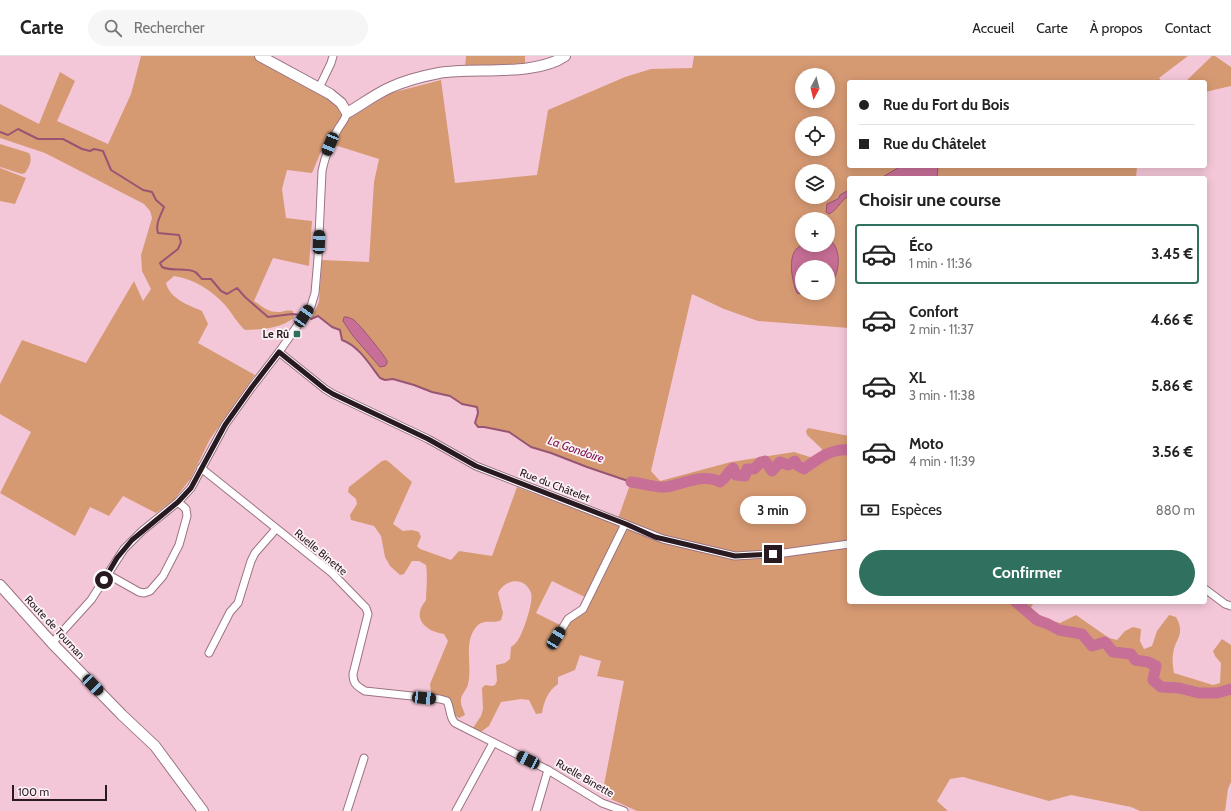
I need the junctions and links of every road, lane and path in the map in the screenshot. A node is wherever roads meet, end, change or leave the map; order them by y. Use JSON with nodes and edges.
{"nodes":[{"id":1,"x":260,"y":56,"type":"edge"},
{"id":2,"x":332,"y":56,"type":"edge"},
{"id":3,"x":565,"y":56,"type":"edge"},
{"id":4,"x":319,"y":88,"type":"junction"},
{"id":5,"x":347,"y":113,"type":"junction"},
{"id":6,"x":279,"y":352,"type":"junction"},
{"id":7,"x":201,"y":468,"type":"junction"},
{"id":8,"x":178,"y":502,"type":"junction"},
{"id":9,"x":626,"y":524,"type":"junction"},
{"id":10,"x":276,"y":529,"type":"junction"},
{"id":11,"x":847,"y":544,"type":"edge"},
{"id":12,"x":107,"y":574,"type":"junction"},
{"id":13,"x":0,"y":585,"type":"edge"},
{"id":14,"x":1207,"y":590,"type":"edge"},
{"id":15,"x":1231,"y":606,"type":"edge"},
{"id":16,"x":52,"y":643,"type":"junction"},
{"id":17,"x":552,"y":645,"type":"dead end"},
{"id":18,"x":209,"y":653,"type":"dead end"},
{"id":19,"x":493,"y":743,"type":"junction"},
{"id":20,"x":364,"y":758,"type":"dead end"},
{"id":21,"x":548,"y":770,"type":"junction"},
{"id":22,"x":203,"y":811,"type":"edge"},
{"id":23,"x":347,"y":811,"type":"edge"},
{"id":24,"x":456,"y":811,"type":"edge"},
{"id":25,"x":536,"y":811,"type":"edge"},
{"id":26,"x":624,"y":811,"type":"edge"}],
"edges":[{"from":1,"to":4,"type":"street"},
{"from":2,"to":4,"type":"street"},
{"from":3,"to":5,"type":"street"},
{"from":4,"to":5,"type":"street"},
{"from":5,"to":6,"type":"street"},
{"from":6,"to":7,"type":"street"},
{"from":6,"to":9,"type":"street","name":"Rue du Châtelet"},
{"from":7,"to":8,"type":"street"},
{"from":7,"to":10,"type":"street","name":"Ruelle Binette"},
{"from":8,"to":12,"type":"street"},
{"from":8,"to":12,"type":"street"},
{"from":9,"to":11,"type":"street","name":"Rue du Châtelet"},
{"from":9,"to":17,"type":"street"},
{"from":10,"to":18,"type":"street"},
{"from":10,"to":19,"type":"street","name":"Ruelle Binette"},
{"from":12,"to":16,"type":"street"},
{"from":13,"to":16,"type":"street","name":"Route de Tournan"},
{"from":14,"to":15,"type":"street"},
{"from":16,"to":22,"type":"street","name":"Route de Tournan"},
{"from":19,"to":21,"type":"street","name":"Ruelle Binette"},
{"from":19,"to":24,"type":"street"},
{"from":20,"to":23,"type":"street"},
{"from":21,"to":25,"type":"street"},
{"from":21,"to":26,"type":"street","name":"Ruelle Binette"}]}
